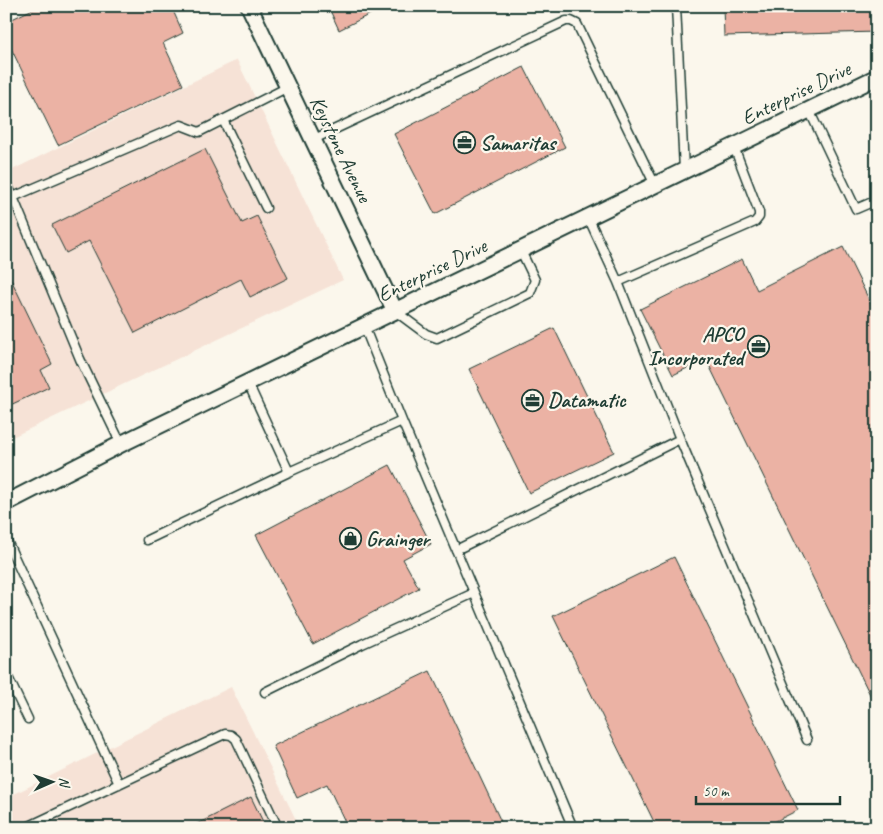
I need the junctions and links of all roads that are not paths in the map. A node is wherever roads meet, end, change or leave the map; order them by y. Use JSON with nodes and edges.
{"nodes":[{"id":1,"x":249,"y":6,"type":"edge"},
{"id":2,"x":676,"y":6,"type":"edge"},
{"id":3,"x":877,"y":77,"type":"edge"},
{"id":4,"x":288,"y":87,"type":"junction"},
{"id":5,"x":810,"y":110,"type":"junction"},
{"id":6,"x":223,"y":120,"type":"junction"},
{"id":7,"x":312,"y":140,"type":"junction"},
{"id":8,"x":734,"y":147,"type":"junction"},
{"id":9,"x":684,"y":170,"type":"junction"},
{"id":10,"x":6,"y":182,"type":"edge"},
{"id":11,"x":656,"y":185,"type":"junction"},
{"id":12,"x":13,"y":197,"type":"junction"},
{"id":13,"x":877,"y":200,"type":"edge"},
{"id":14,"x":266,"y":208,"type":"dead end"},
{"id":15,"x":588,"y":217,"type":"junction"},
{"id":16,"x":520,"y":251,"type":"junction"},
{"id":17,"x":618,"y":282,"type":"junction"},
{"id":18,"x":395,"y":310,"type":"junction"},
{"id":19,"x":364,"y":326,"type":"junction"},
{"id":20,"x":248,"y":383,"type":"junction"},
{"id":21,"x":402,"y":421,"type":"junction"},
{"id":22,"x":680,"y":439,"type":"junction"},
{"id":23,"x":121,"y":444,"type":"junction"},
{"id":24,"x":289,"y":472,"type":"junction"},
{"id":25,"x":6,"y":503,"type":"edge"},
{"id":26,"x":6,"y":539,"type":"edge"},
{"id":27,"x":147,"y":540,"type":"dead end"},
{"id":28,"x":456,"y":550,"type":"junction"},
{"id":29,"x":474,"y":593,"type":"junction"},
{"id":30,"x":6,"y":673,"type":"edge"},
{"id":31,"x":265,"y":692,"type":"dead end"},
{"id":32,"x":28,"y":719,"type":"dead end"},
{"id":33,"x":807,"y":740,"type":"dead end"},
{"id":34,"x":119,"y":784,"type":"junction"},
{"id":35,"x":25,"y":828,"type":"edge"},
{"id":36,"x":278,"y":828,"type":"edge"},
{"id":37,"x":573,"y":828,"type":"edge"}],
"edges":[{"from":1,"to":4,"type":"street","name":"Keystone Avenue"},
{"from":2,"to":9,"type":"lane"},
{"from":3,"to":5,"type":"street","name":"Enterprise Drive"},
{"from":4,"to":6,"type":"lane"},
{"from":4,"to":7,"type":"street","name":"Keystone Avenue"},
{"from":5,"to":8,"type":"street","name":"Enterprise Drive"},
{"from":5,"to":13,"type":"lane"},
{"from":6,"to":12,"type":"lane"},
{"from":6,"to":14,"type":"lane"},
{"from":7,"to":11,"type":"lane"},
{"from":7,"to":18,"type":"street","name":"Keystone Avenue"},
{"from":8,"to":9,"type":"street","name":"Enterprise Drive"},
{"from":8,"to":17,"type":"lane"},
{"from":9,"to":11,"type":"street","name":"Enterprise Drive"},
{"from":10,"to":12,"type":"lane"},
{"from":11,"to":15,"type":"street","name":"Enterprise Drive"},
{"from":12,"to":23,"type":"lane"},
{"from":15,"to":16,"type":"street","name":"Enterprise Drive"},
{"from":15,"to":17,"type":"lane"},
{"from":16,"to":18,"type":"street","name":"Enterprise Drive"},
{"from":16,"to":18,"type":"lane"},
{"from":17,"to":22,"type":"lane"},
{"from":18,"to":19,"type":"street","name":"Enterprise Drive"},
{"from":19,"to":20,"type":"street","name":"Enterprise Drive"},
{"from":19,"to":21,"type":"lane"},
{"from":20,"to":23,"type":"street","name":"Enterprise Drive"},
{"from":20,"to":24,"type":"lane"},
{"from":21,"to":24,"type":"lane"},
{"from":21,"to":28,"type":"lane"},
{"from":22,"to":28,"type":"lane"},
{"from":22,"to":33,"type":"lane"},
{"from":23,"to":25,"type":"street","name":"Enterprise Drive"},
{"from":24,"to":27,"type":"lane"},
{"from":26,"to":34,"type":"lane"},
{"from":28,"to":29,"type":"lane"},
{"from":29,"to":31,"type":"lane"},
{"from":29,"to":37,"type":"lane"},
{"from":30,"to":32,"type":"lane"},
{"from":34,"to":35,"type":"lane"},
{"from":34,"to":36,"type":"lane"}]}
